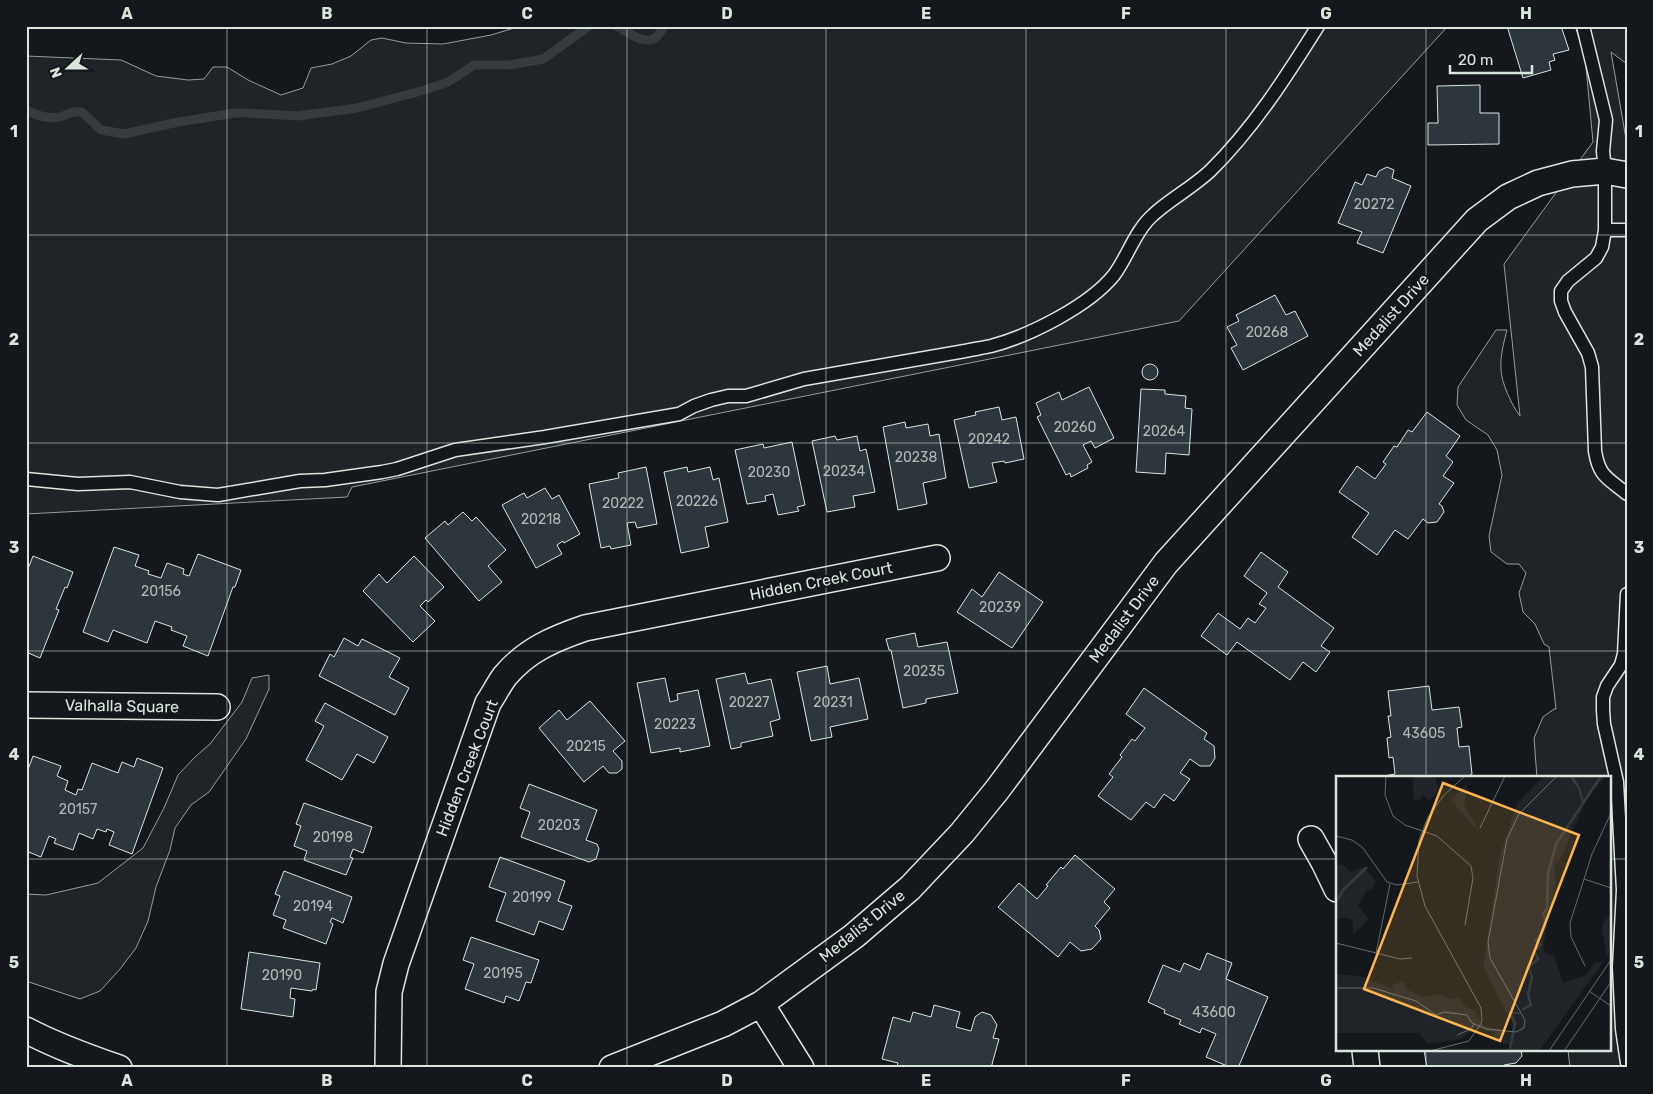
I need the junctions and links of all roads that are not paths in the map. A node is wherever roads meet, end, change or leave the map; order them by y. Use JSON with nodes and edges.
{"nodes":[{"id":1,"x":1318,"y":26,"type":"edge"},
{"id":2,"x":1583,"y":26,"type":"edge"},
{"id":3,"x":1616,"y":173,"type":"edge"},
{"id":4,"x":1605,"y":230,"type":"junction"},
{"id":5,"x":1627,"y":230,"type":"edge"},
{"id":6,"x":26,"y":479,"type":"edge"},
{"id":7,"x":1627,"y":494,"type":"edge"},
{"id":8,"x":937,"y":558,"type":"dead end"},
{"id":9,"x":1627,"y":594,"type":"edge"},
{"id":10,"x":26,"y":704,"type":"edge"},
{"id":11,"x":217,"y":707,"type":"dead end"},
{"id":12,"x":1311,"y":839,"type":"dead end"},
{"id":13,"x":1336,"y":887,"type":"edge"},
{"id":14,"x":761,"y":1004,"type":"junction"},
{"id":15,"x":26,"y":1030,"type":"edge"},
{"id":16,"x":1365,"y":1052,"type":"edge"},
{"id":17,"x":1627,"y":1063,"type":"edge"},
{"id":18,"x":119,"y":1068,"type":"edge"},
{"id":19,"x":388,"y":1068,"type":"edge"},
{"id":20,"x":612,"y":1068,"type":"edge"},
{"id":21,"x":801,"y":1068,"type":"edge"},
{"id":22,"x":1367,"y":1068,"type":"edge"}],
"edges":[{"from":1,"to":6,"type":"lane"},
{"from":2,"to":3,"type":"lane"},
{"from":3,"to":4,"type":"lane"},
{"from":3,"to":14,"type":"street","name":"Medalist Drive"},
{"from":4,"to":5,"type":"lane"},
{"from":4,"to":7,"type":"lane"},
{"from":8,"to":19,"type":"street","name":"Hidden Creek Court"},
{"from":9,"to":17,"type":"lane"},
{"from":10,"to":11,"type":"street","name":"Valhalla Square"},
{"from":12,"to":13,"type":"street"},
{"from":14,"to":20,"type":"street","name":"Medalist Drive"},
{"from":14,"to":21,"type":"street"},
{"from":15,"to":18,"type":"street"},
{"from":16,"to":22,"type":"street"}]}
